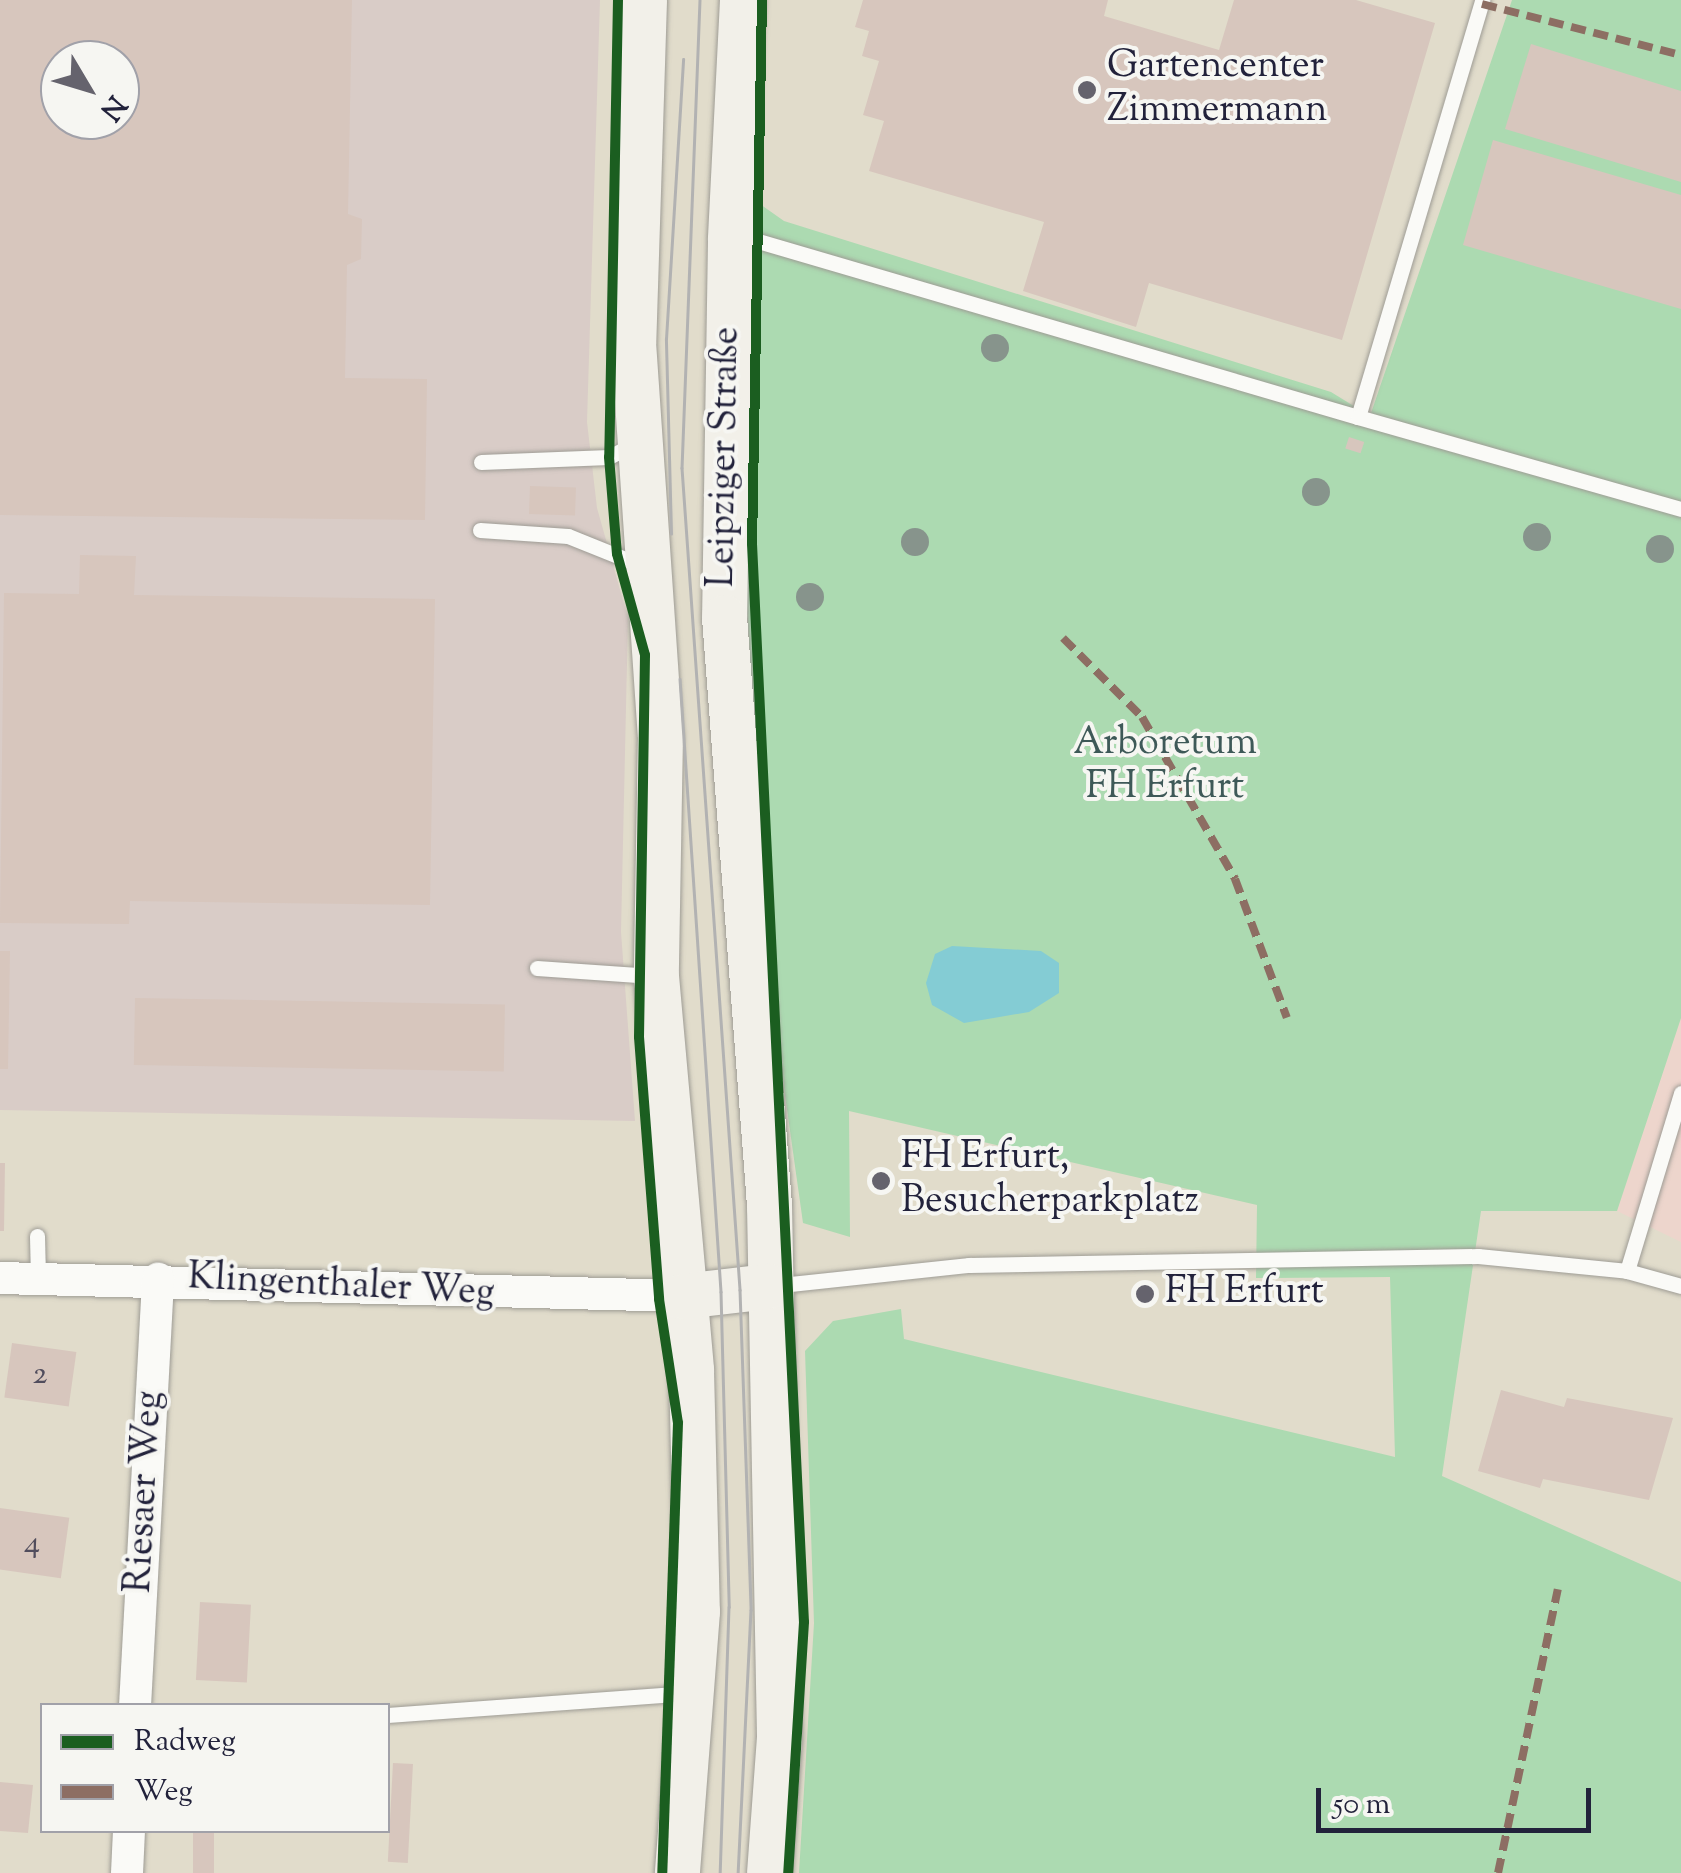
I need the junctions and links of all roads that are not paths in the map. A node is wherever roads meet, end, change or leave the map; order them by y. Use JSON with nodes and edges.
{"nodes":[{"id":1,"x":644,"y":0,"type":"edge"},
{"id":2,"x":742,"y":0,"type":"edge"},
{"id":3,"x":1482,"y":0,"type":"edge"},
{"id":4,"x":730,"y":240,"type":"junction"},
{"id":5,"x":1358,"y":417,"type":"junction"},
{"id":6,"x":638,"y":441,"type":"junction"},
{"id":7,"x":481,"y":462,"type":"dead end"},
{"id":8,"x":1681,"y":510,"type":"edge"},
{"id":9,"x":480,"y":530,"type":"dead end"},
{"id":10,"x":650,"y":570,"type":"junction"},
{"id":11,"x":536,"y":968,"type":"dead end"},
{"id":12,"x":656,"y":976,"type":"junction"},
{"id":13,"x":1681,"y":1093,"type":"edge"},
{"id":14,"x":37,"y":1236,"type":"dead end"},
{"id":15,"x":1627,"y":1271,"type":"junction"},
{"id":16,"x":0,"y":1278,"type":"edge"},
{"id":17,"x":38,"y":1278,"type":"junction"},
{"id":18,"x":158,"y":1278,"type":"junction"},
{"id":19,"x":768,"y":1286,"type":"junction"},
{"id":20,"x":1681,"y":1286,"type":"edge"},
{"id":21,"x":682,"y":1296,"type":"junction"},
{"id":22,"x":690,"y":1693,"type":"junction"},
{"id":23,"x":135,"y":1703,"type":"edge"},
{"id":24,"x":390,"y":1715,"type":"edge"},
{"id":25,"x":129,"y":1833,"type":"edge"},
{"id":26,"x":127,"y":1873,"type":"edge"},
{"id":27,"x":676,"y":1873,"type":"edge"},
{"id":28,"x":769,"y":1873,"type":"edge"}],
"edges":[{"from":1,"to":6,"type":"main road","name":"Leipziger Straße"},
{"from":2,"to":4,"type":"main road","name":"Leipziger Straße"},
{"from":3,"to":5,"type":"lane"},
{"from":4,"to":5,"type":"lane"},
{"from":4,"to":19,"type":"main road","name":"Leipziger Straße"},
{"from":5,"to":8,"type":"lane"},
{"from":6,"to":7,"type":"lane"},
{"from":6,"to":10,"type":"main road","name":"Leipziger Straße"},
{"from":9,"to":10,"type":"lane"},
{"from":10,"to":12,"type":"main road","name":"Leipziger Straße"},
{"from":11,"to":12,"type":"lane"},
{"from":12,"to":21,"type":"main road","name":"Leipziger Straße"},
{"from":13,"to":15,"type":"lane"},
{"from":14,"to":17,"type":"lane"},
{"from":15,"to":19,"type":"lane"},
{"from":15,"to":20,"type":"lane"},
{"from":16,"to":17,"type":"street","name":"Klingenthaler Weg"},
{"from":17,"to":18,"type":"street","name":"Klingenthaler Weg"},
{"from":18,"to":21,"type":"street","name":"Klingenthaler Weg"},
{"from":18,"to":23,"type":"street","name":"Riesaer Weg"},
{"from":19,"to":21,"type":"main road"},
{"from":19,"to":28,"type":"main road","name":"Leipziger Straße"},
{"from":21,"to":22,"type":"main road","name":"Leipziger Straße"},
{"from":22,"to":24,"type":"lane"},
{"from":22,"to":27,"type":"main road","name":"Leipziger Straße"},
{"from":25,"to":26,"type":"street"}]}
